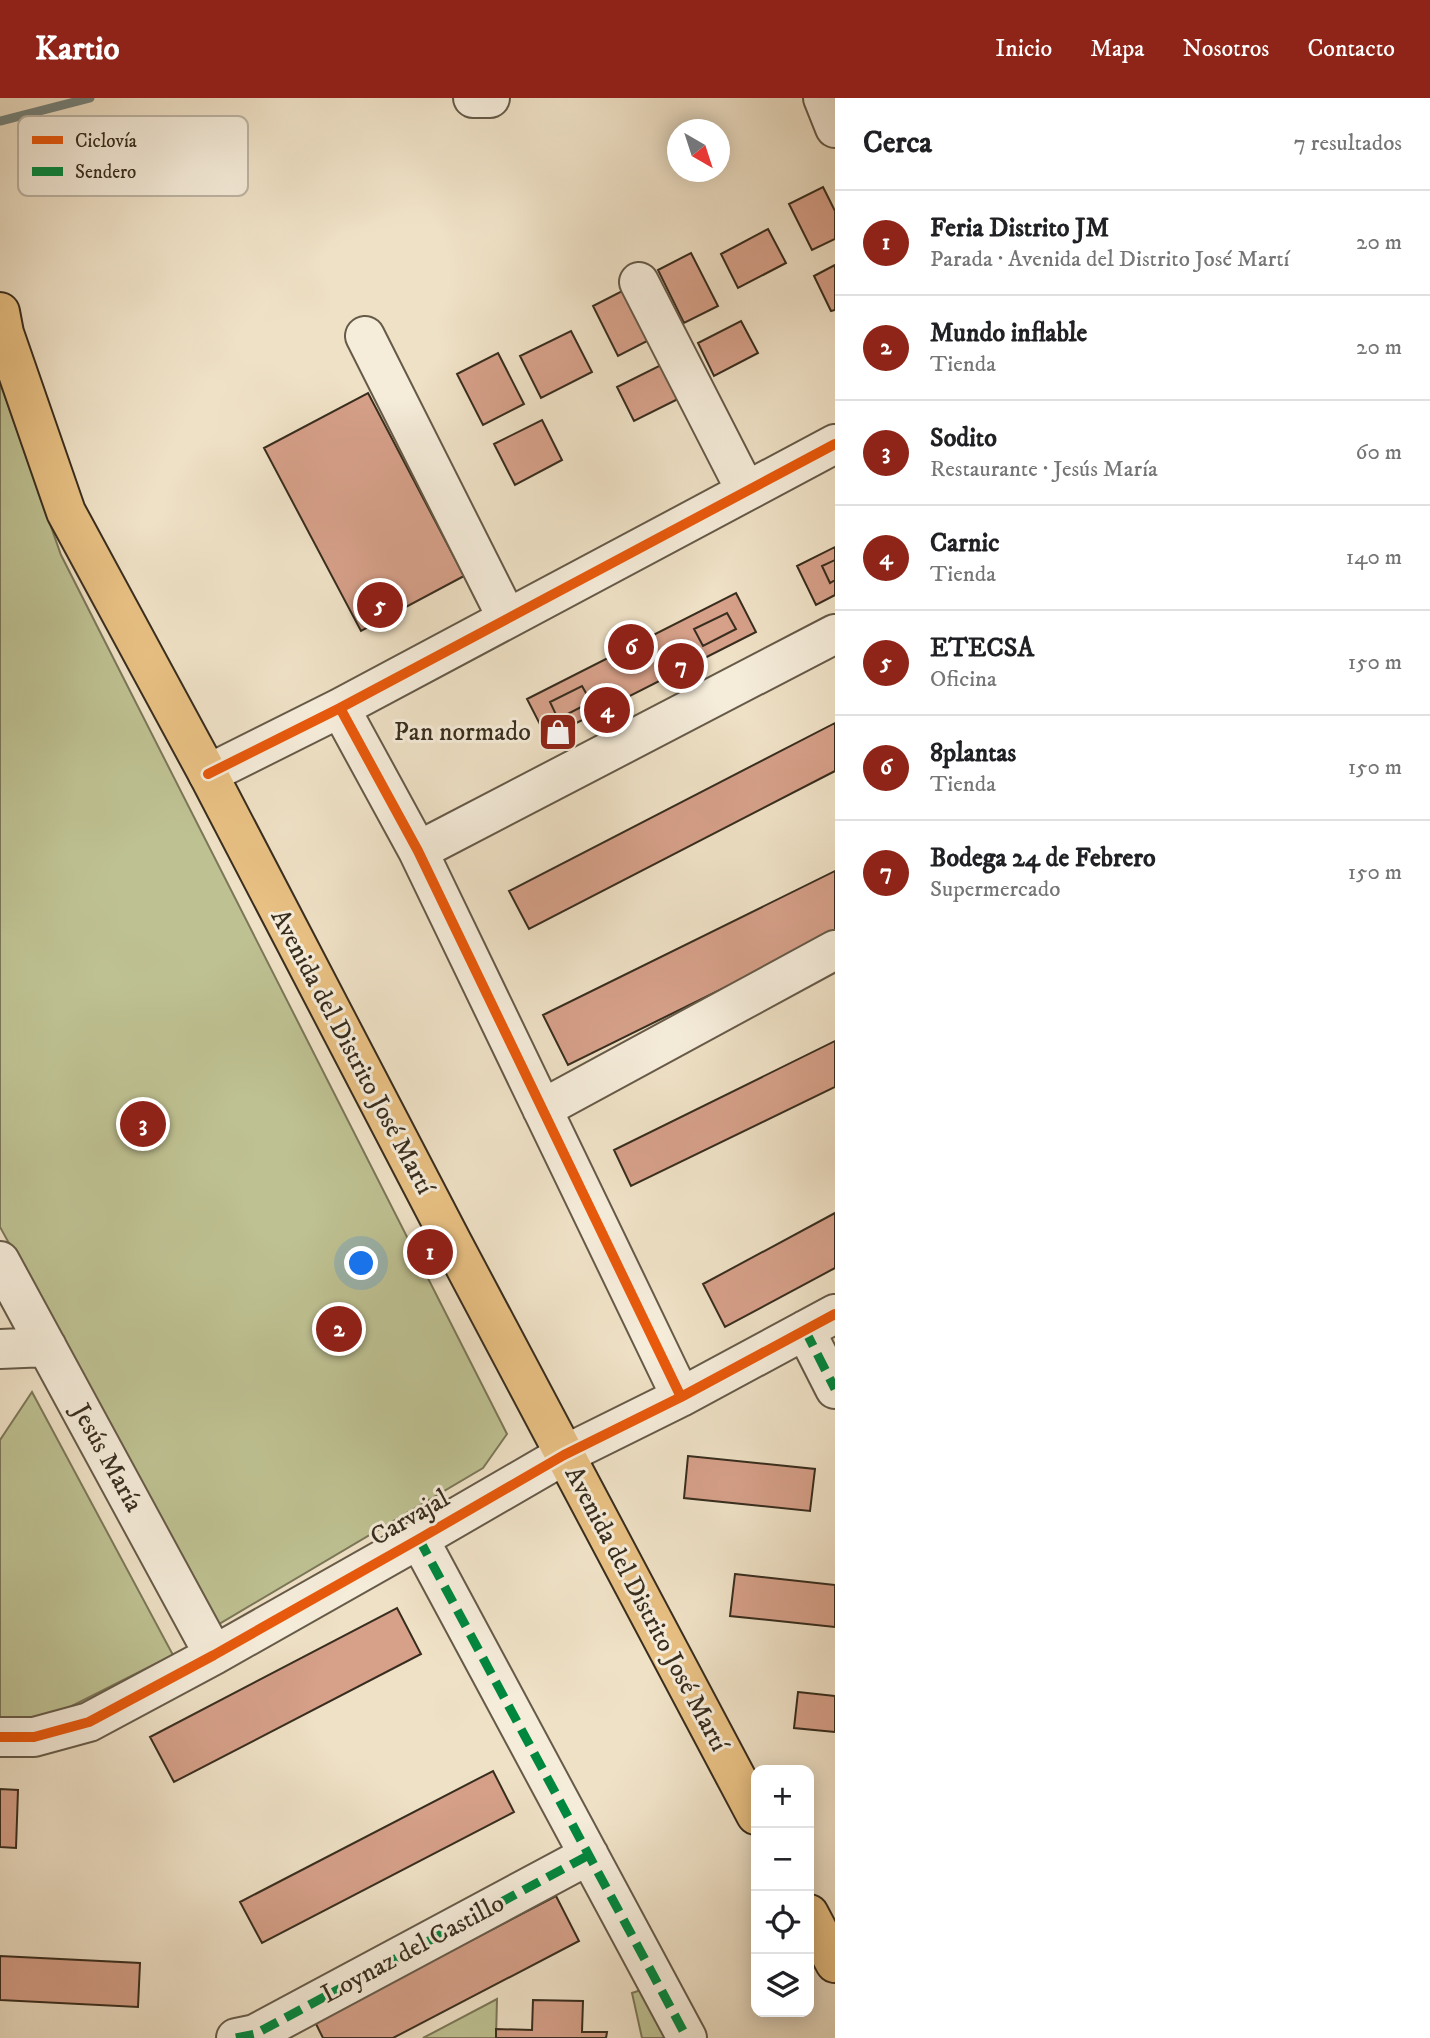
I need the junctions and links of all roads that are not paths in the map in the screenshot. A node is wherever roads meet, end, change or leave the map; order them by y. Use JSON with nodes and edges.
{"nodes":[{"id":1,"x":490,"y":98,"type":"edge"},
{"id":2,"x":823,"y":98,"type":"edge"},
{"id":3,"x":473,"y":99,"type":"edge"},
{"id":4,"x":835,"y":128,"type":"edge"},
{"id":5,"x":639,"y":282,"type":"dead end"},
{"id":6,"x":0,"y":312,"type":"edge"},
{"id":7,"x":365,"y":336,"type":"dead end"},
{"id":8,"x":835,"y":444,"type":"edge"},
{"id":9,"x":746,"y":491,"type":"junction"},
{"id":10,"x":507,"y":618,"type":"junction"},
{"id":11,"x":835,"y":634,"type":"edge"},
{"id":12,"x":340,"y":708,"type":"junction"},
{"id":13,"x":208,"y":774,"type":"junction"},
{"id":14,"x":418,"y":851,"type":"junction"},
{"id":15,"x":835,"y":950,"type":"edge"},
{"id":16,"x":542,"y":1109,"type":"junction"},
{"id":17,"x":0,"y":1261,"type":"edge"},
{"id":18,"x":820,"y":1322,"type":"edge"},
{"id":19,"x":47,"y":1347,"type":"junction"},
{"id":20,"x":0,"y":1349,"type":"edge"},
{"id":21,"x":835,"y":1389,"type":"edge"},
{"id":22,"x":681,"y":1397,"type":"junction"},
{"id":23,"x":564,"y":1455,"type":"junction"},
{"id":24,"x":419,"y":1539,"type":"junction"},
{"id":25,"x":214,"y":1655,"type":"junction"},
{"id":26,"x":0,"y":1737,"type":"edge"},
{"id":27,"x":751,"y":1806,"type":"edge"},
{"id":28,"x":589,"y":1855,"type":"junction"},
{"id":29,"x":814,"y":1923,"type":"edge"},
{"id":30,"x":835,"y":1963,"type":"edge"},
{"id":31,"x":236,"y":2038,"type":"edge"},
{"id":32,"x":687,"y":2038,"type":"edge"}],
"edges":[{"from":1,"to":3,"type":"street"},
{"from":2,"to":4,"type":"street"},
{"from":5,"to":9,"type":"street"},
{"from":6,"to":13,"type":"main road","name":"Avenida del Distrito José Martí"},
{"from":7,"to":10,"type":"street"},
{"from":8,"to":9,"type":"street"},
{"from":9,"to":10,"type":"street"},
{"from":10,"to":12,"type":"street"},
{"from":11,"to":14,"type":"street"},
{"from":12,"to":13,"type":"street"},
{"from":12,"to":14,"type":"street"},
{"from":13,"to":23,"type":"main road","name":"Avenida del Distrito José Martí"},
{"from":14,"to":16,"type":"street"},
{"from":15,"to":16,"type":"street"},
{"from":16,"to":22,"type":"street"},
{"from":17,"to":19,"type":"street","name":"Jesús María"},
{"from":18,"to":21,"type":"street"},
{"from":18,"to":22,"type":"street","name":"Carvajal"},
{"from":19,"to":20,"type":"street"},
{"from":19,"to":25,"type":"street","name":"Jesús María"},
{"from":22,"to":23,"type":"street","name":"Carvajal"},
{"from":23,"to":24,"type":"street","name":"Carvajal"},
{"from":23,"to":27,"type":"main road","name":"Avenida del Distrito José Martí"},
{"from":24,"to":25,"type":"street","name":"Carvajal"},
{"from":24,"to":28,"type":"street"},
{"from":25,"to":26,"type":"street","name":"Carvajal"},
{"from":28,"to":31,"type":"street","name":"Loynaz del Castillo"},
{"from":28,"to":32,"type":"street"},
{"from":29,"to":30,"type":"main road"}]}
